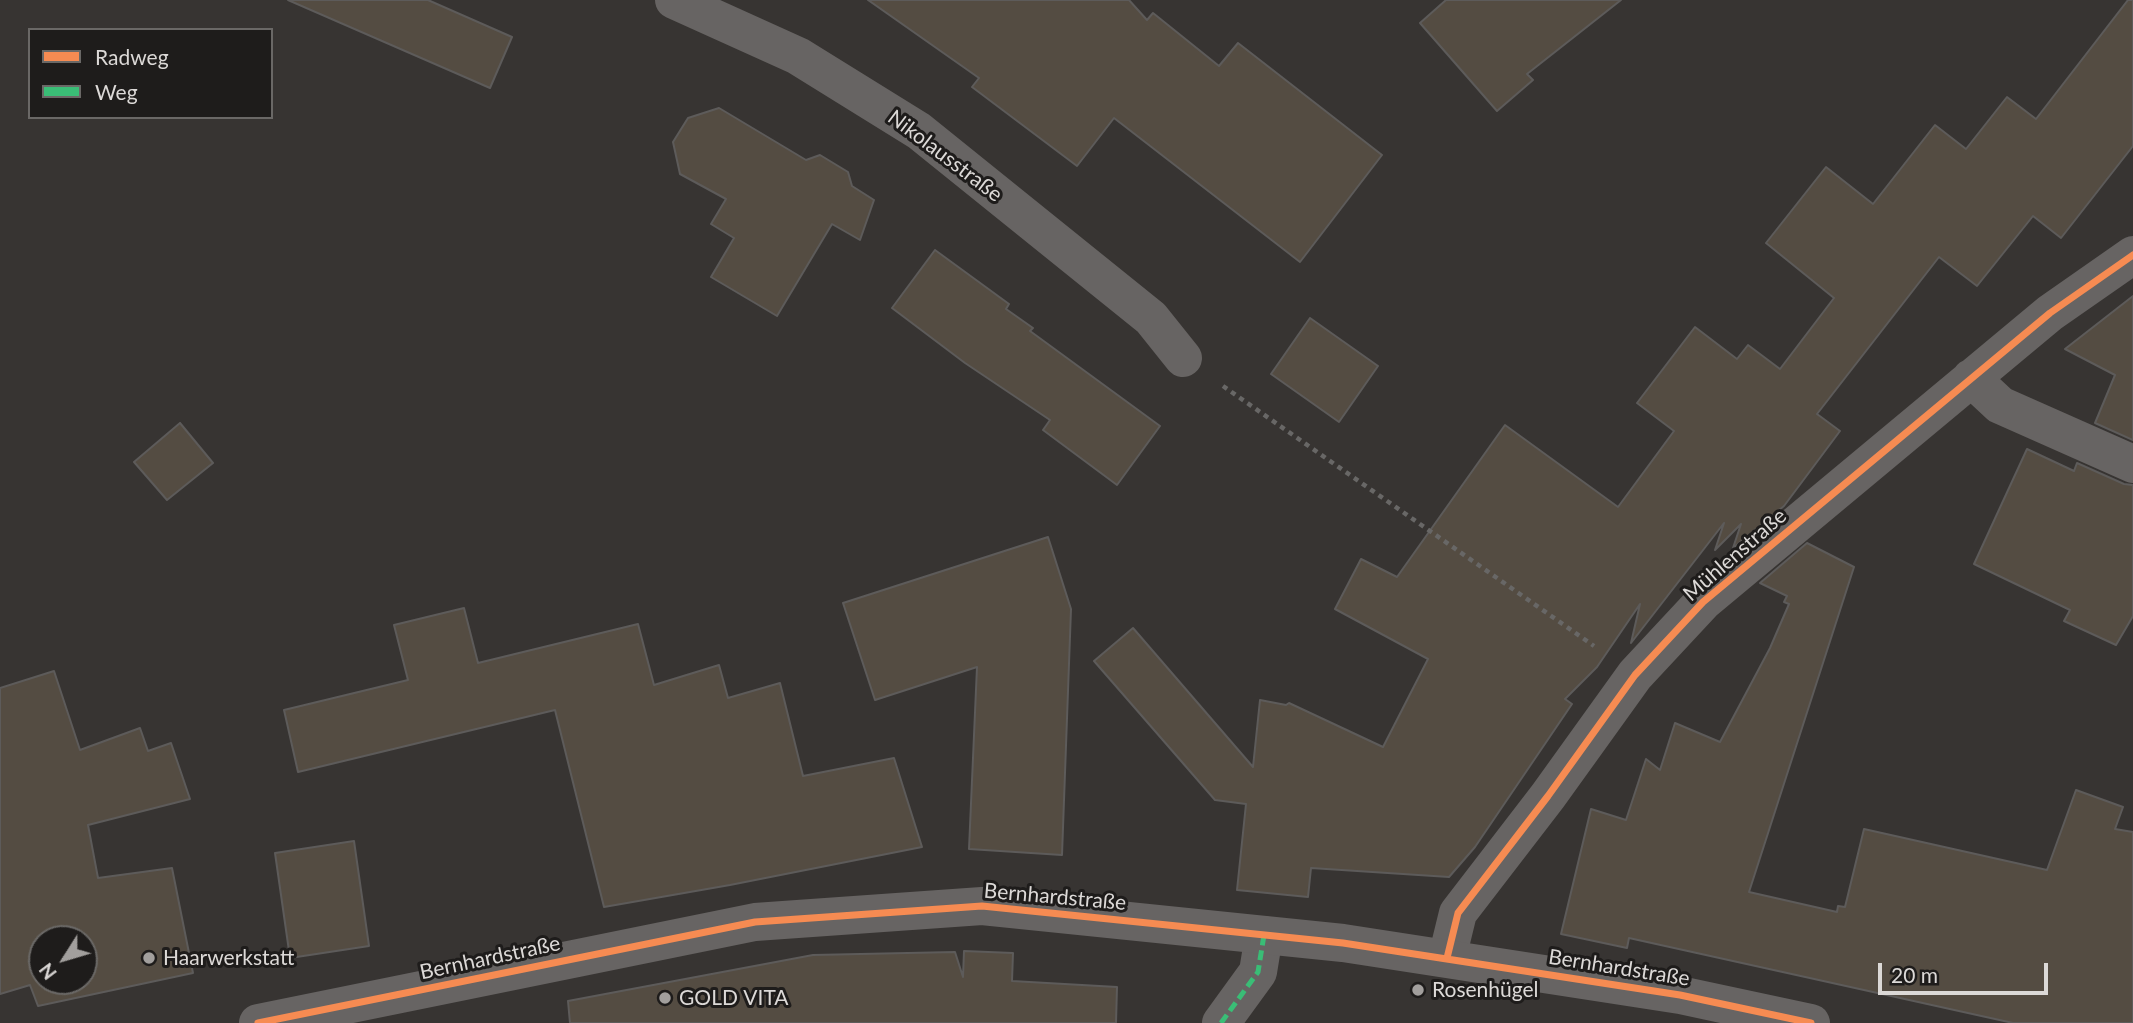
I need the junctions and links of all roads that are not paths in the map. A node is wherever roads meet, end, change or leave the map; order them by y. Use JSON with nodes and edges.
{"nodes":[{"id":1,"x":674,"y":0,"type":"edge"},
{"id":2,"x":2133,"y":255,"type":"edge"},
{"id":3,"x":1183,"y":358,"type":"road end"},
{"id":4,"x":1971,"y":378,"type":"junction"},
{"id":5,"x":2133,"y":464,"type":"edge"},
{"id":6,"x":1264,"y":935,"type":"junction"},
{"id":7,"x":1447,"y":958,"type":"junction"},
{"id":8,"x":258,"y":1023,"type":"edge"},
{"id":9,"x":1222,"y":1023,"type":"edge"},
{"id":10,"x":1811,"y":1023,"type":"edge"}],
"edges":[{"from":1,"to":3,"type":"street","name":"Nikolausstraße"},
{"from":2,"to":4,"type":"street","name":"Mühlenstraße"},
{"from":4,"to":5,"type":"street"},
{"from":4,"to":7,"type":"street","name":"Mühlenstraße"},
{"from":6,"to":7,"type":"street","name":"Bernhardstraße"},
{"from":6,"to":8,"type":"street","name":"Bernhardstraße"},
{"from":6,"to":9,"type":"street"},
{"from":7,"to":10,"type":"street","name":"Bernhardstraße"}]}
